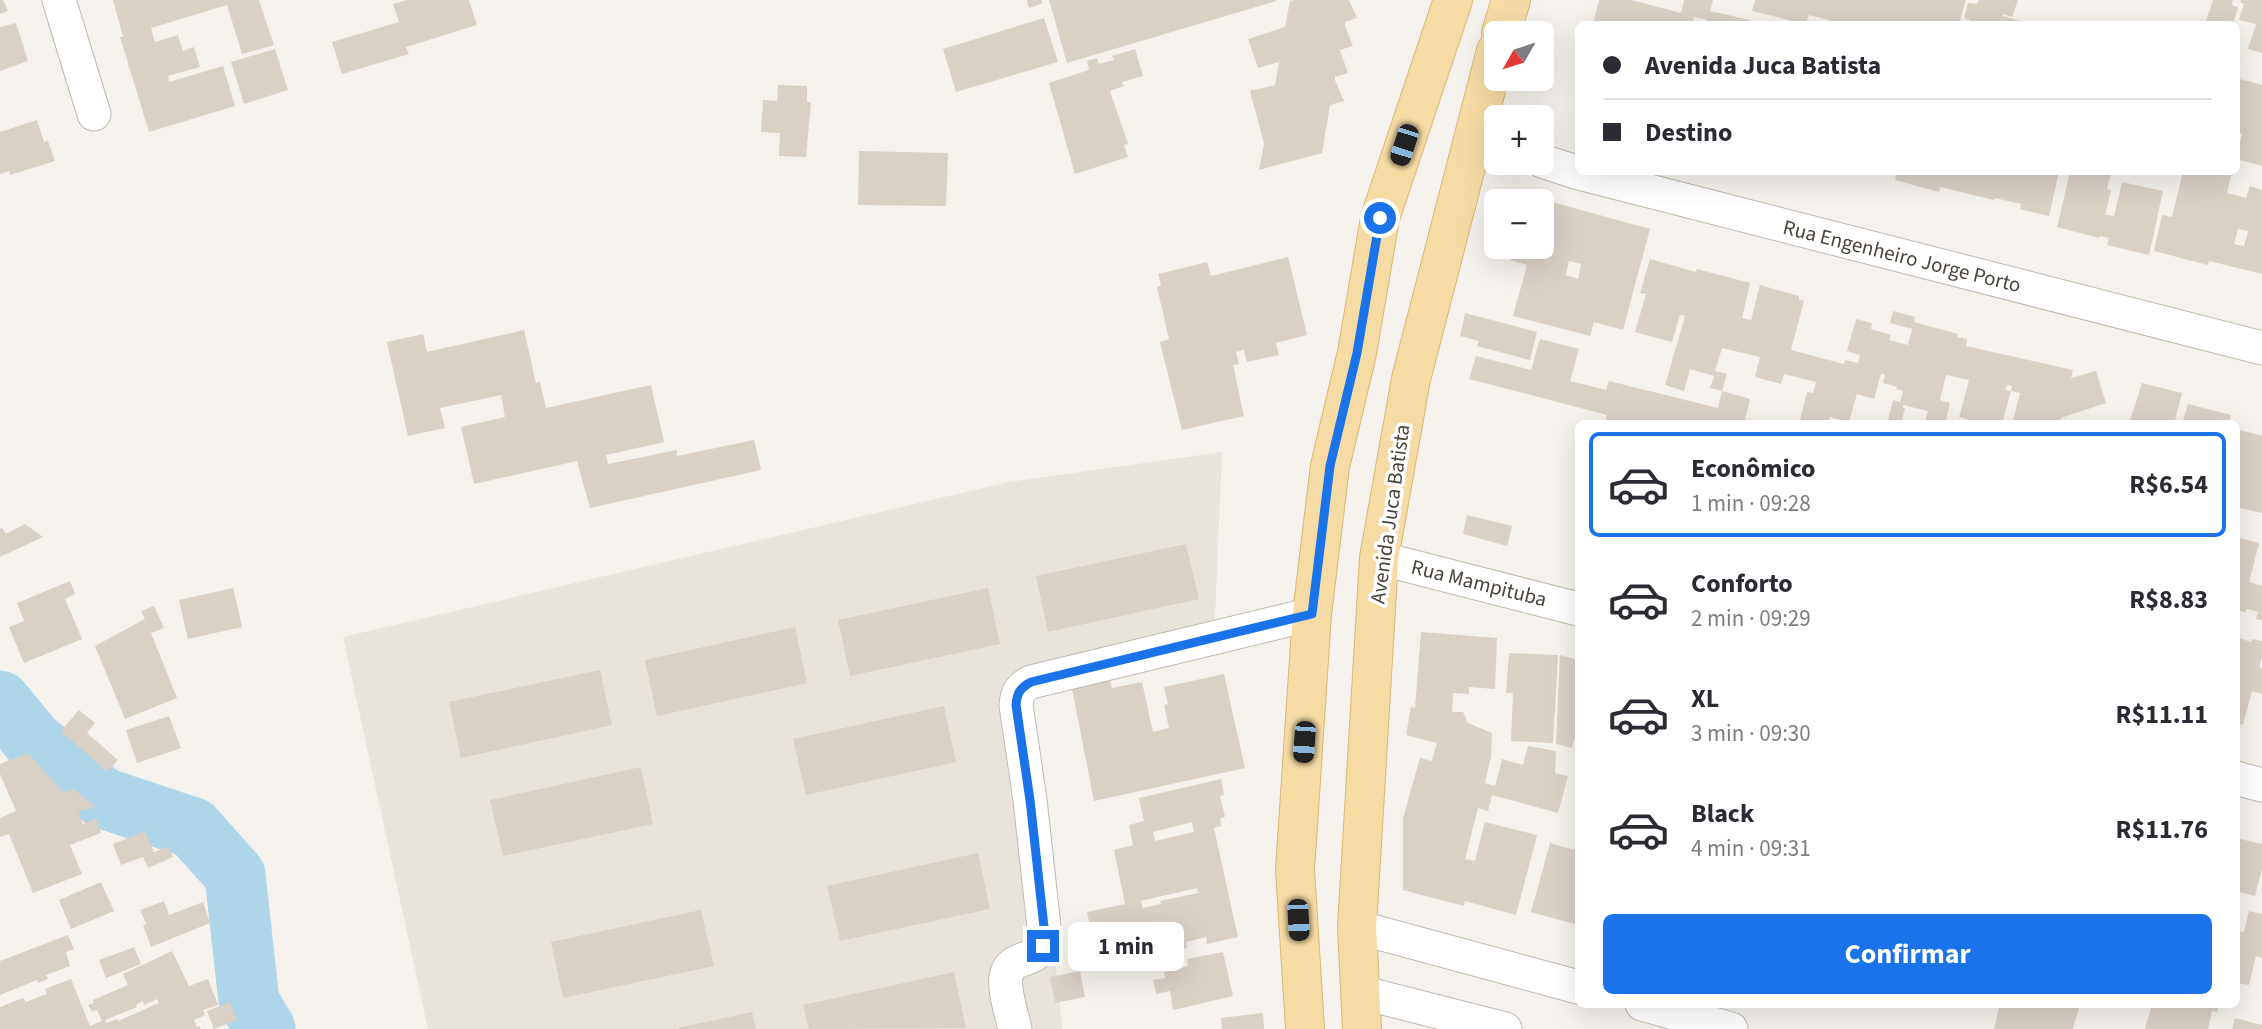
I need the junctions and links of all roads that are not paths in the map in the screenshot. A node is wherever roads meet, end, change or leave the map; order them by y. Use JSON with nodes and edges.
{"nodes":[{"id":1,"x":58,"y":0,"type":"edge"},
{"id":2,"x":1453,"y":0,"type":"edge"},
{"id":3,"x":1511,"y":0,"type":"edge"},
{"id":4,"x":1505,"y":21,"type":"edge"},
{"id":5,"x":93,"y":114,"type":"dead end"},
{"id":6,"x":1484,"y":143,"type":"edge"},
{"id":7,"x":1554,"y":165,"type":"edge"},
{"id":8,"x":1575,"y":171,"type":"edge"},
{"id":9,"x":1589,"y":175,"type":"edge"},
{"id":10,"x":2262,"y":348,"type":"edge"},
{"id":11,"x":1379,"y":558,"type":"junction"},
{"id":12,"x":1575,"y":608,"type":"edge"},
{"id":13,"x":1312,"y":614,"type":"junction"},
{"id":14,"x":2240,"y":779,"type":"edge"},
{"id":15,"x":2262,"y":785,"type":"edge"},
{"id":16,"x":1357,"y":927,"type":"junction"},
{"id":17,"x":1575,"y":986,"type":"edge"},
{"id":18,"x":1656,"y":1008,"type":"edge"},
{"id":19,"x":1361,"y":1011,"type":"edge"},
{"id":20,"x":1015,"y":1029,"type":"edge"},
{"id":21,"x":1305,"y":1029,"type":"edge"},
{"id":22,"x":1505,"y":1029,"type":"edge"},
{"id":23,"x":1731,"y":1029,"type":"edge"}],
"edges":[{"from":1,"to":5,"type":"street"},
{"from":2,"to":13,"type":"main road"},
{"from":3,"to":4,"type":"main road"},
{"from":6,"to":11,"type":"main road","name":"Avenida Juca Batista"},
{"from":7,"to":8,"type":"street","name":"Rua Engenheiro Jorge Porto"},
{"from":9,"to":10,"type":"street","name":"Rua Engenheiro Jorge Porto"},
{"from":11,"to":12,"type":"street","name":"Rua Mampituba"},
{"from":11,"to":16,"type":"main road","name":"Avenida Juca Batista"},
{"from":13,"to":20,"type":"street"},
{"from":13,"to":21,"type":"main road"},
{"from":14,"to":15,"type":"street"},
{"from":16,"to":17,"type":"street"},
{"from":16,"to":19,"type":"main road","name":"Avenida Juca Batista"},
{"from":18,"to":23,"type":"street"},
{"from":19,"to":22,"type":"street"}]}
